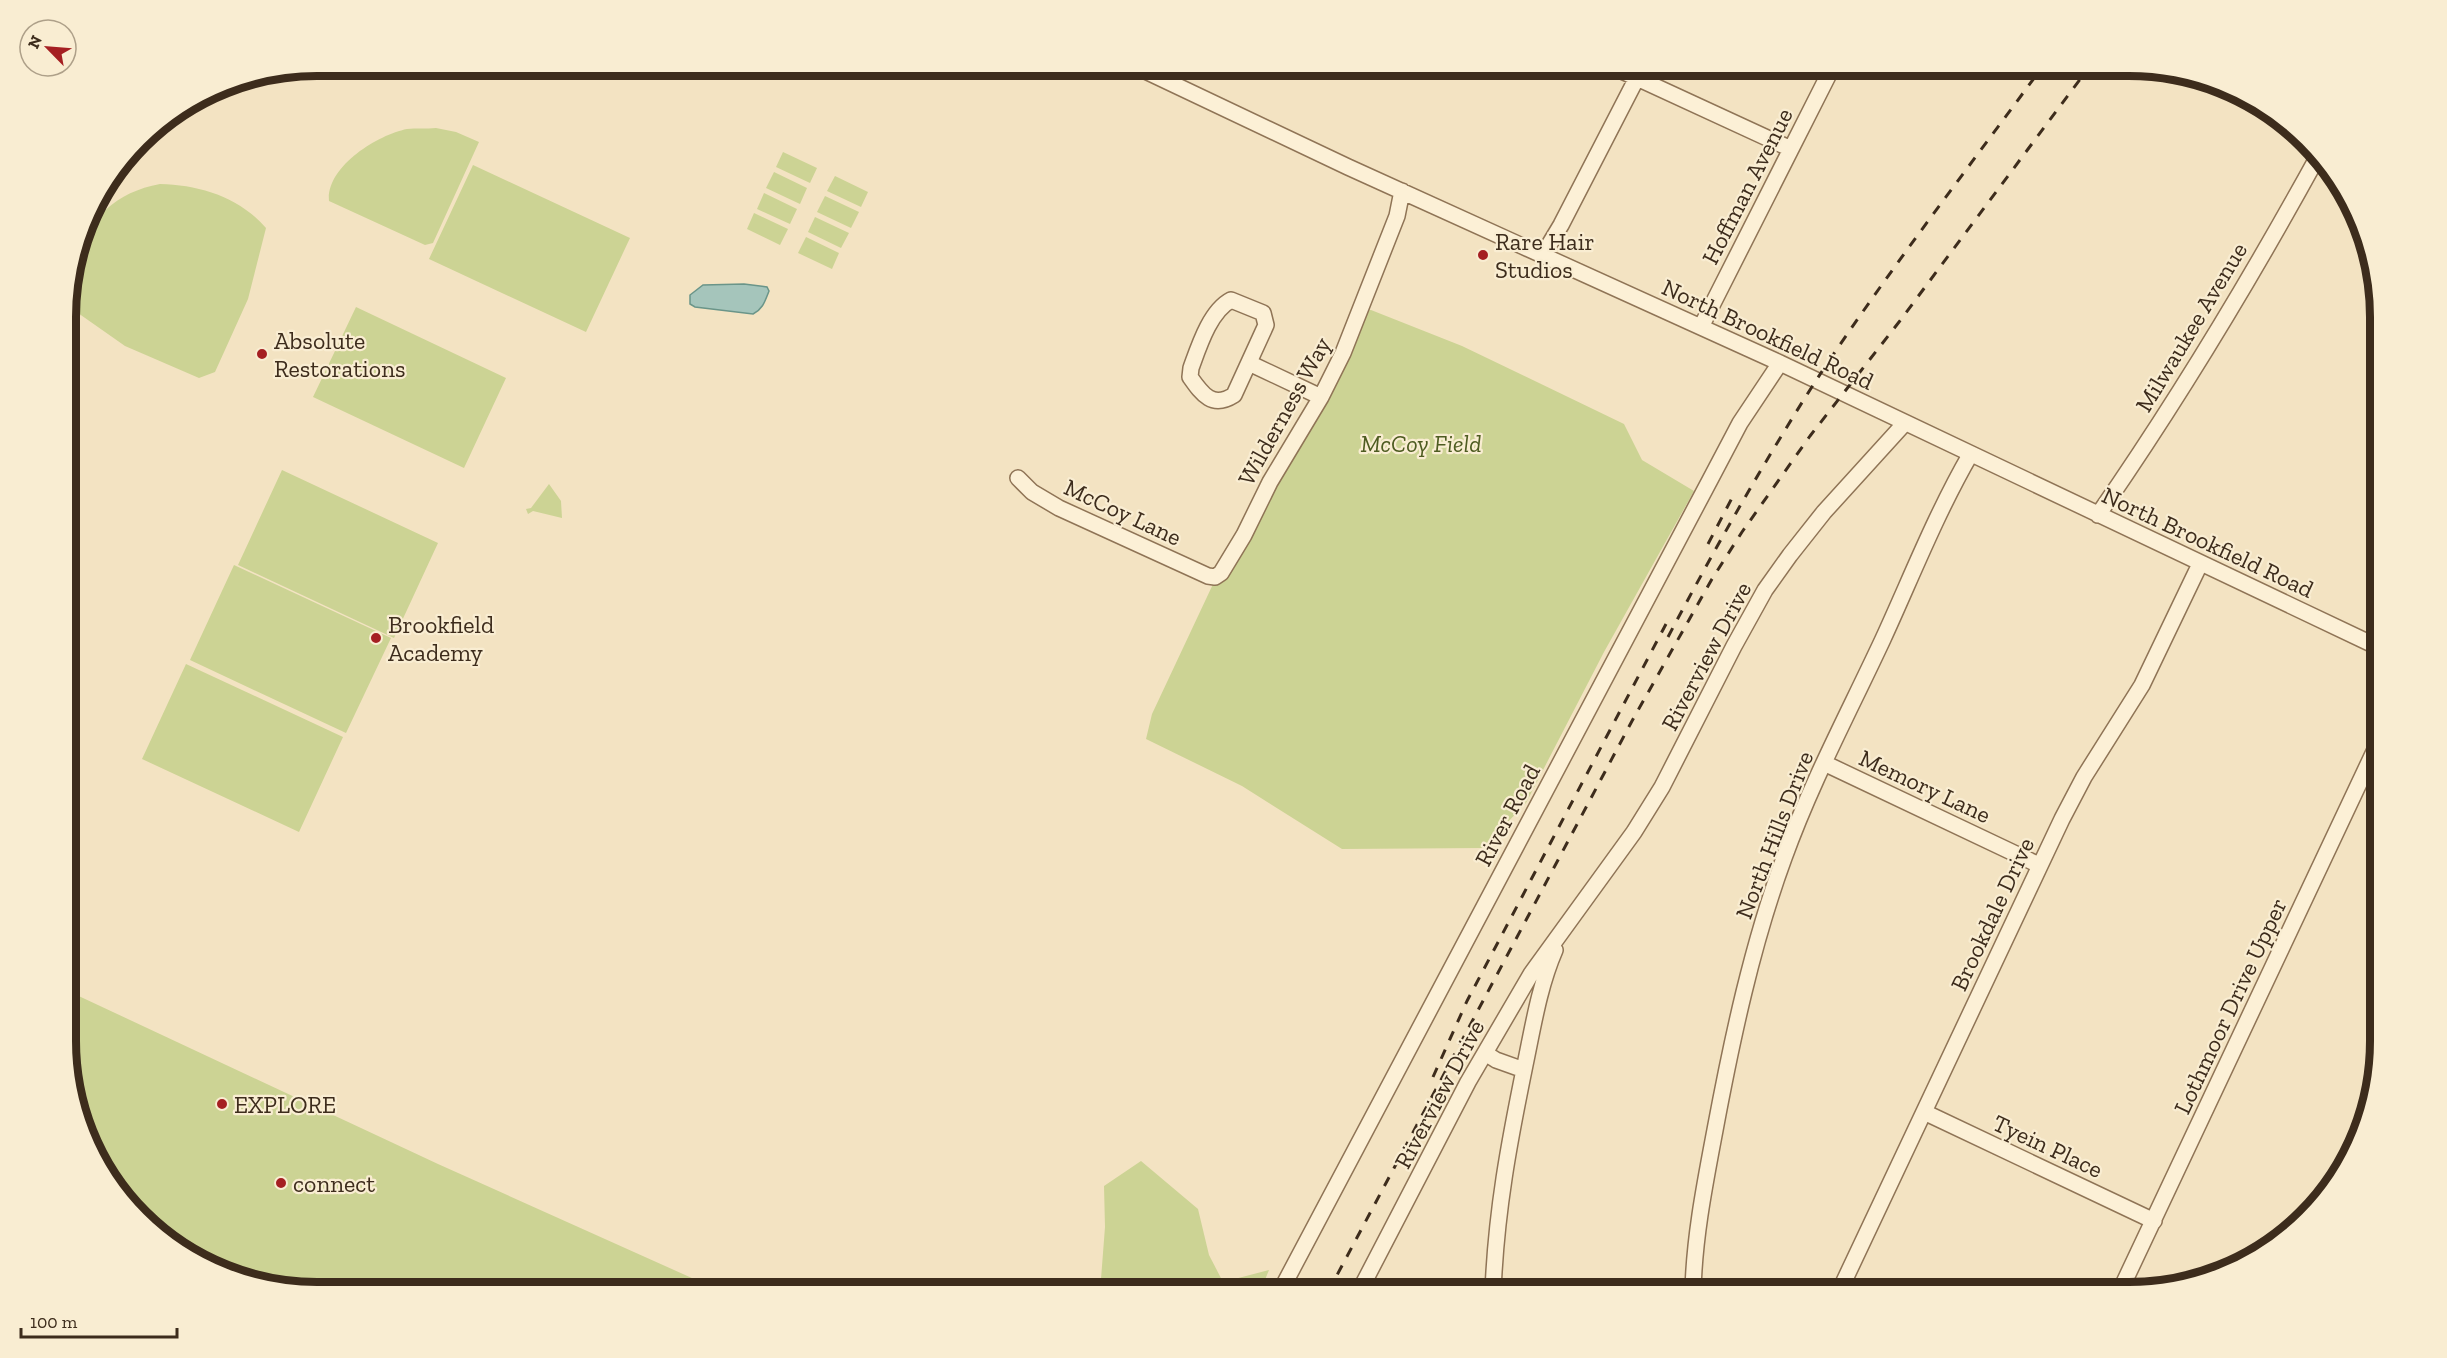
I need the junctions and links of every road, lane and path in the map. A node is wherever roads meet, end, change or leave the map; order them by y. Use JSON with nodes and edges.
{"nodes":[{"id":1,"x":1156,"y":76,"type":"edge"},
{"id":2,"x":1638,"y":76,"type":"edge"},
{"id":3,"x":1648,"y":76,"type":"edge"},
{"id":4,"x":1828,"y":76,"type":"edge"},
{"id":5,"x":1791,"y":149,"type":"junction"},
{"id":6,"x":2314,"y":163,"type":"edge"},
{"id":7,"x":1402,"y":191,"type":"junction"},
{"id":8,"x":1543,"y":255,"type":"junction"},
{"id":9,"x":1701,"y":327,"type":"junction"},
{"id":10,"x":1249,"y":363,"type":"junction"},
{"id":11,"x":1780,"y":363,"type":"junction"},
{"id":12,"x":1321,"y":397,"type":"junction"},
{"id":13,"x":1904,"y":424,"type":"junction"},
{"id":14,"x":1970,"y":455,"type":"junction"},
{"id":15,"x":1018,"y":478,"type":"dead end"},
{"id":16,"x":2098,"y":515,"type":"junction"},
{"id":17,"x":2200,"y":564,"type":"junction"},
{"id":18,"x":1215,"y":577,"type":"joint"},
{"id":19,"x":2370,"y":643,"type":"edge"},
{"id":20,"x":2370,"y":760,"type":"edge"},
{"id":21,"x":1824,"y":763,"type":"junction"},
{"id":22,"x":2039,"y":865,"type":"junction"},
{"id":23,"x":1567,"y":924,"type":"junction"},
{"id":24,"x":1485,"y":1053,"type":"junction"},
{"id":25,"x":1524,"y":1070,"type":"junction"},
{"id":26,"x":1924,"y":1112,"type":"junction"},
{"id":27,"x":2154,"y":1221,"type":"junction"},
{"id":28,"x":1285,"y":1282,"type":"edge"},
{"id":29,"x":1364,"y":1282,"type":"edge"},
{"id":30,"x":1494,"y":1282,"type":"edge"},
{"id":31,"x":1694,"y":1282,"type":"edge"},
{"id":32,"x":1844,"y":1282,"type":"edge"},
{"id":33,"x":2125,"y":1282,"type":"edge"}],
"edges":[{"from":1,"to":7,"type":"street","name":"North Brookfield Road"},
{"from":2,"to":8,"type":"street"},
{"from":3,"to":5,"type":"street"},
{"from":4,"to":5,"type":"street","name":"Hoffman Avenue"},
{"from":5,"to":9,"type":"street","name":"Hoffman Avenue"},
{"from":6,"to":16,"type":"street","name":"Milwaukee Avenue"},
{"from":7,"to":8,"type":"street","name":"North Brookfield Road"},
{"from":7,"to":12,"type":"street","name":"Wilderness Way"},
{"from":8,"to":9,"type":"street","name":"North Brookfield Road"},
{"from":9,"to":11,"type":"street","name":"North Brookfield Road"},
{"from":10,"to":10,"type":"street"},
{"from":10,"to":12,"type":"street"},
{"from":11,"to":13,"type":"street","name":"North Brookfield Road"},
{"from":11,"to":28,"type":"street","name":"River Road"},
{"from":12,"to":18,"type":"street","name":"Wilderness Way"},
{"from":13,"to":14,"type":"street","name":"North Brookfield Road"},
{"from":13,"to":23,"type":"street","name":"Riverview Drive"},
{"from":14,"to":16,"type":"street","name":"North Brookfield Road"},
{"from":14,"to":21,"type":"street","name":"North Hills Drive"},
{"from":15,"to":18,"type":"street","name":"McCoy Lane"},
{"from":16,"to":17,"type":"street","name":"North Brookfield Road"},
{"from":17,"to":19,"type":"street","name":"North Brookfield Road"},
{"from":17,"to":22,"type":"street","name":"Brookdale Drive"},
{"from":20,"to":27,"type":"street","name":"Lothmoor Drive Upper"},
{"from":21,"to":22,"type":"street","name":"Memory Lane"},
{"from":21,"to":31,"type":"street","name":"North Hills Drive"},
{"from":22,"to":26,"type":"street","name":"Brookdale Drive"},
{"from":23,"to":24,"type":"street","name":"Riverview Drive"},
{"from":23,"to":25,"type":"street","name":"Riverview Drive"},
{"from":24,"to":25,"type":"street"},
{"from":24,"to":29,"type":"street","name":"Riverview Drive"},
{"from":25,"to":30,"type":"street","name":"Riverview Drive"},
{"from":26,"to":27,"type":"street","name":"Tyein Place"},
{"from":26,"to":32,"type":"street","name":"Brookdale Drive"},
{"from":27,"to":33,"type":"street","name":"Lothmoor Drive Upper"}]}
